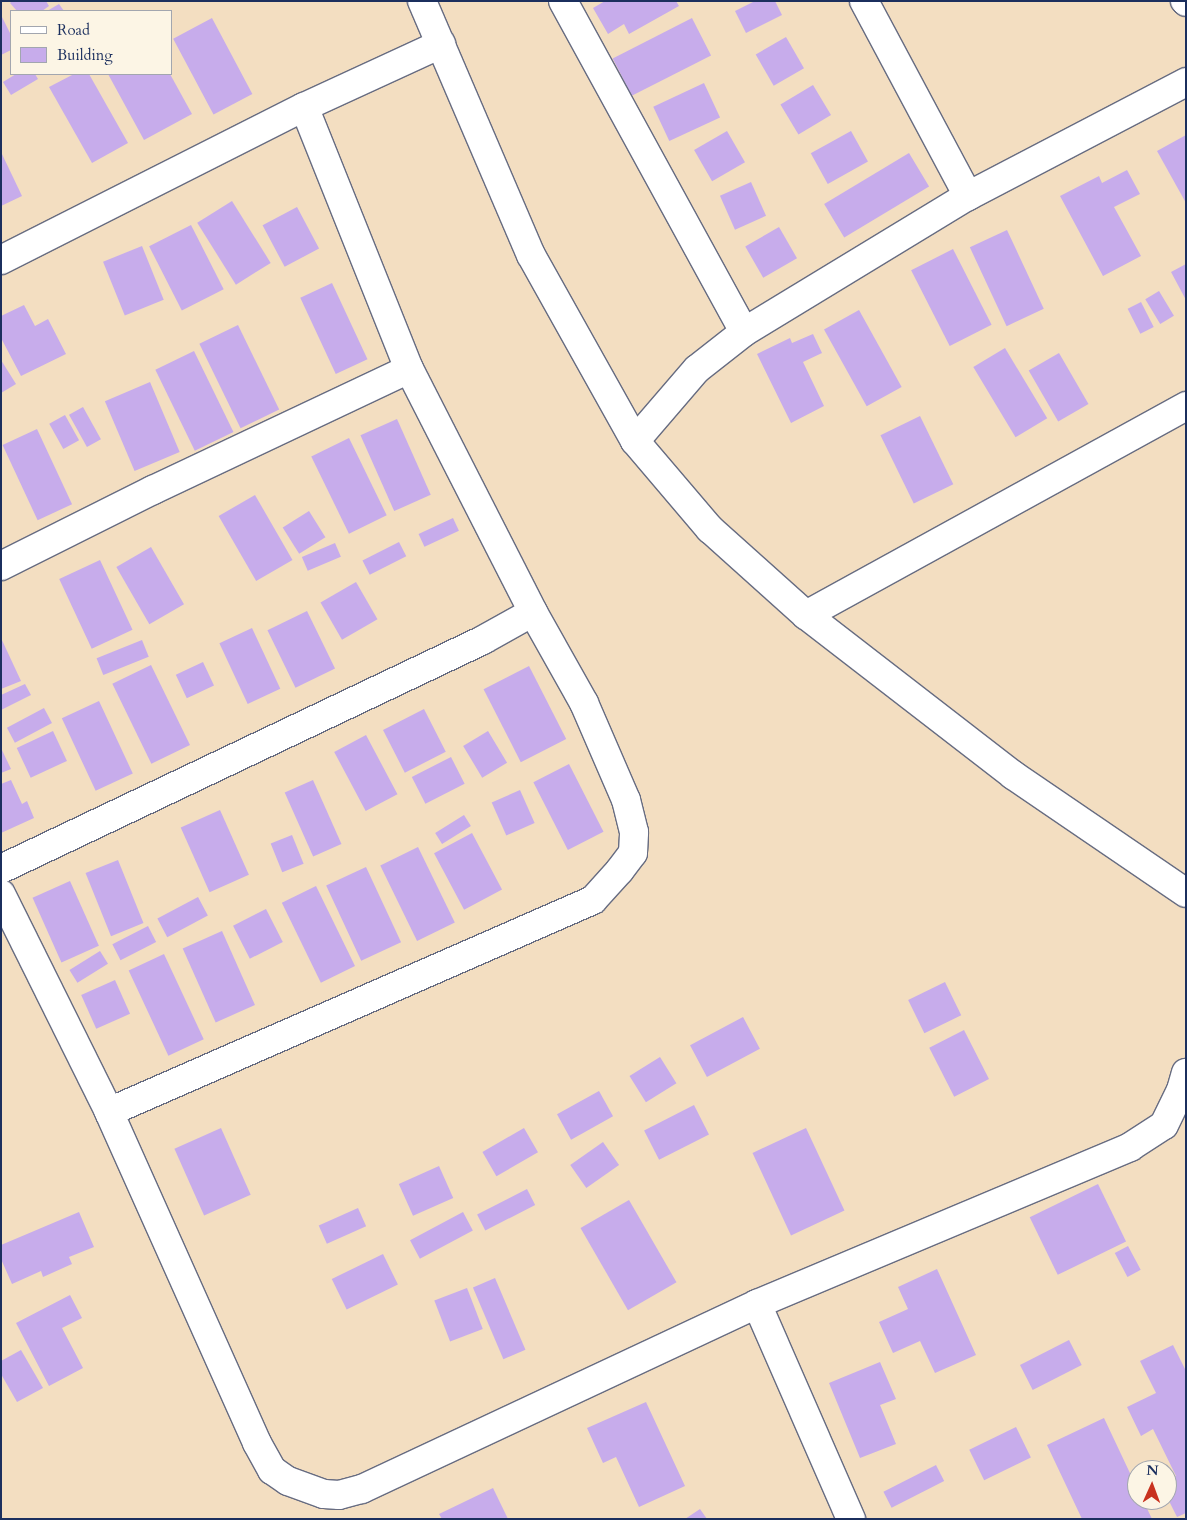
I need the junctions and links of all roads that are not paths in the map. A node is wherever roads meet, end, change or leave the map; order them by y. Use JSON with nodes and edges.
{"nodes":[{"id":1,"x":422,"y":1,"type":"edge"},
{"id":2,"x":563,"y":1,"type":"edge"},
{"id":3,"x":864,"y":1,"type":"edge"},
{"id":4,"x":441,"y":44,"type":"junction"},
{"id":5,"x":1186,"y":82,"type":"edge"},
{"id":6,"x":304,"y":107,"type":"junction"},
{"id":7,"x":968,"y":196,"type":"junction"},
{"id":8,"x":1,"y":260,"type":"edge"},
{"id":9,"x":744,"y":332,"type":"junction"},
{"id":10,"x":409,"y":369,"type":"junction"},
{"id":11,"x":1186,"y":406,"type":"edge"},
{"id":12,"x":635,"y":441,"type":"junction"},
{"id":13,"x":1,"y":566,"type":"edge"},
{"id":14,"x":533,"y":612,"type":"junction"},
{"id":15,"x":806,"y":615,"type":"junction"},
{"id":16,"x":1,"y":870,"type":"edge"},
{"id":17,"x":1186,"y":893,"type":"edge"},
{"id":18,"x":1,"y":894,"type":"edge"},
{"id":19,"x":1186,"y":1073,"type":"edge"},
{"id":20,"x":109,"y":1112,"type":"junction"},
{"id":21,"x":757,"y":1304,"type":"junction"},
{"id":22,"x":851,"y":1519,"type":"edge"}],
"edges":[{"from":1,"to":4,"type":"street"},
{"from":2,"to":9,"type":"street"},
{"from":3,"to":7,"type":"street"},
{"from":4,"to":6,"type":"street"},
{"from":4,"to":12,"type":"street"},
{"from":5,"to":7,"type":"street"},
{"from":6,"to":8,"type":"street"},
{"from":6,"to":10,"type":"street"},
{"from":7,"to":9,"type":"street"},
{"from":9,"to":12,"type":"street"},
{"from":10,"to":13,"type":"street"},
{"from":10,"to":14,"type":"street"},
{"from":11,"to":15,"type":"street"},
{"from":12,"to":15,"type":"street"},
{"from":14,"to":16,"type":"street"},
{"from":14,"to":20,"type":"street"},
{"from":15,"to":17,"type":"street"},
{"from":18,"to":20,"type":"street"},
{"from":19,"to":21,"type":"street"},
{"from":20,"to":21,"type":"street"},
{"from":21,"to":22,"type":"street"}]}
